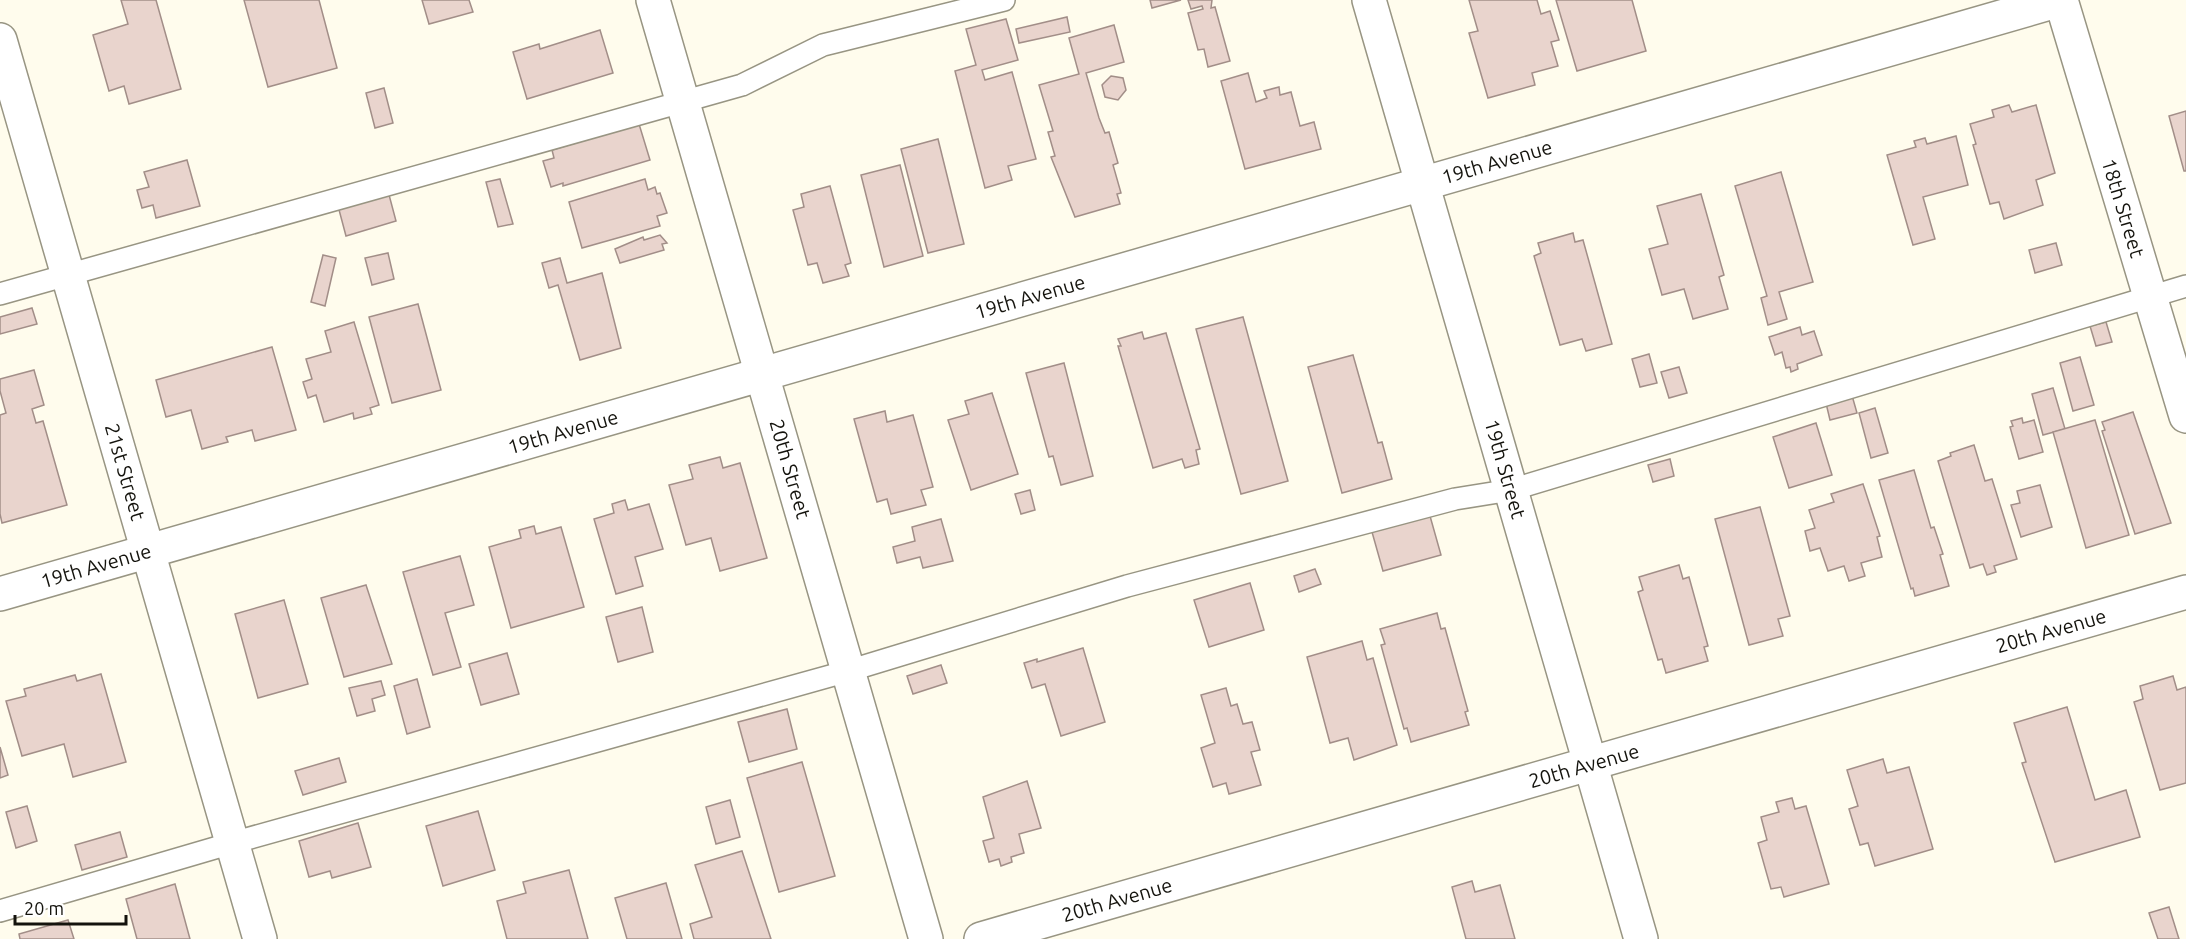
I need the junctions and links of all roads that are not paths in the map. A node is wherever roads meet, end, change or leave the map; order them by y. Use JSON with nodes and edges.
{"nodes":[{"id":1,"x":653,"y":0,"type":"edge"},
{"id":2,"x":1004,"y":0,"type":"edge"},
{"id":3,"x":1369,"y":0,"type":"edge"},
{"id":4,"x":2061,"y":0,"type":"edge"},
{"id":5,"x":0,"y":40,"type":"edge"},
{"id":6,"x":683,"y":102,"type":"junction"},
{"id":7,"x":1423,"y":184,"type":"junction"},
{"id":8,"x":68,"y":275,"type":"junction"},
{"id":9,"x":2186,"y":286,"type":"edge"},
{"id":10,"x":0,"y":294,"type":"edge"},
{"id":11,"x":2149,"y":296,"type":"junction"},
{"id":12,"x":762,"y":374,"type":"junction"},
{"id":13,"x":2186,"y":416,"type":"edge"},
{"id":14,"x":1511,"y":490,"type":"junction"},
{"id":15,"x":148,"y":552,"type":"junction"},
{"id":16,"x":2186,"y":592,"type":"edge"},
{"id":17,"x":0,"y":594,"type":"edge"},
{"id":18,"x":848,"y":671,"type":"junction"},
{"id":19,"x":1590,"y":764,"type":"junction"},
{"id":20,"x":232,"y":843,"type":"junction"},
{"id":21,"x":0,"y":911,"type":"edge"},
{"id":22,"x":260,"y":939,"type":"edge"},
{"id":23,"x":926,"y":939,"type":"edge"},
{"id":24,"x":981,"y":939,"type":"edge"},
{"id":25,"x":1641,"y":939,"type":"edge"}],
"edges":[{"from":1,"to":6,"type":"street","name":"20th Street"},
{"from":2,"to":6,"type":"lane"},
{"from":3,"to":7,"type":"street","name":"19th Street"},
{"from":4,"to":7,"type":"street","name":"19th Avenue"},
{"from":4,"to":11,"type":"street","name":"18th Street"},
{"from":5,"to":8,"type":"street","name":"21st Street"},
{"from":6,"to":8,"type":"lane"},
{"from":6,"to":12,"type":"street","name":"20th Street"},
{"from":7,"to":12,"type":"street","name":"19th Avenue"},
{"from":7,"to":14,"type":"street","name":"19th Street"},
{"from":8,"to":10,"type":"lane"},
{"from":8,"to":15,"type":"street","name":"21st Street"},
{"from":9,"to":11,"type":"lane"},
{"from":11,"to":13,"type":"street","name":"18th Street"},
{"from":11,"to":14,"type":"lane"},
{"from":12,"to":15,"type":"street","name":"19th Avenue"},
{"from":12,"to":18,"type":"street","name":"20th Street"},
{"from":14,"to":18,"type":"lane"},
{"from":14,"to":19,"type":"street","name":"19th Street"},
{"from":15,"to":17,"type":"street","name":"19th Avenue"},
{"from":15,"to":20,"type":"street","name":"21st Street"},
{"from":16,"to":19,"type":"street","name":"20th Avenue"},
{"from":18,"to":20,"type":"lane"},
{"from":18,"to":23,"type":"street","name":"20th Street"},
{"from":19,"to":24,"type":"street","name":"20th Avenue"},
{"from":19,"to":25,"type":"street","name":"19th Street"},
{"from":20,"to":21,"type":"lane"},
{"from":20,"to":22,"type":"street","name":"21st Street"}]}
